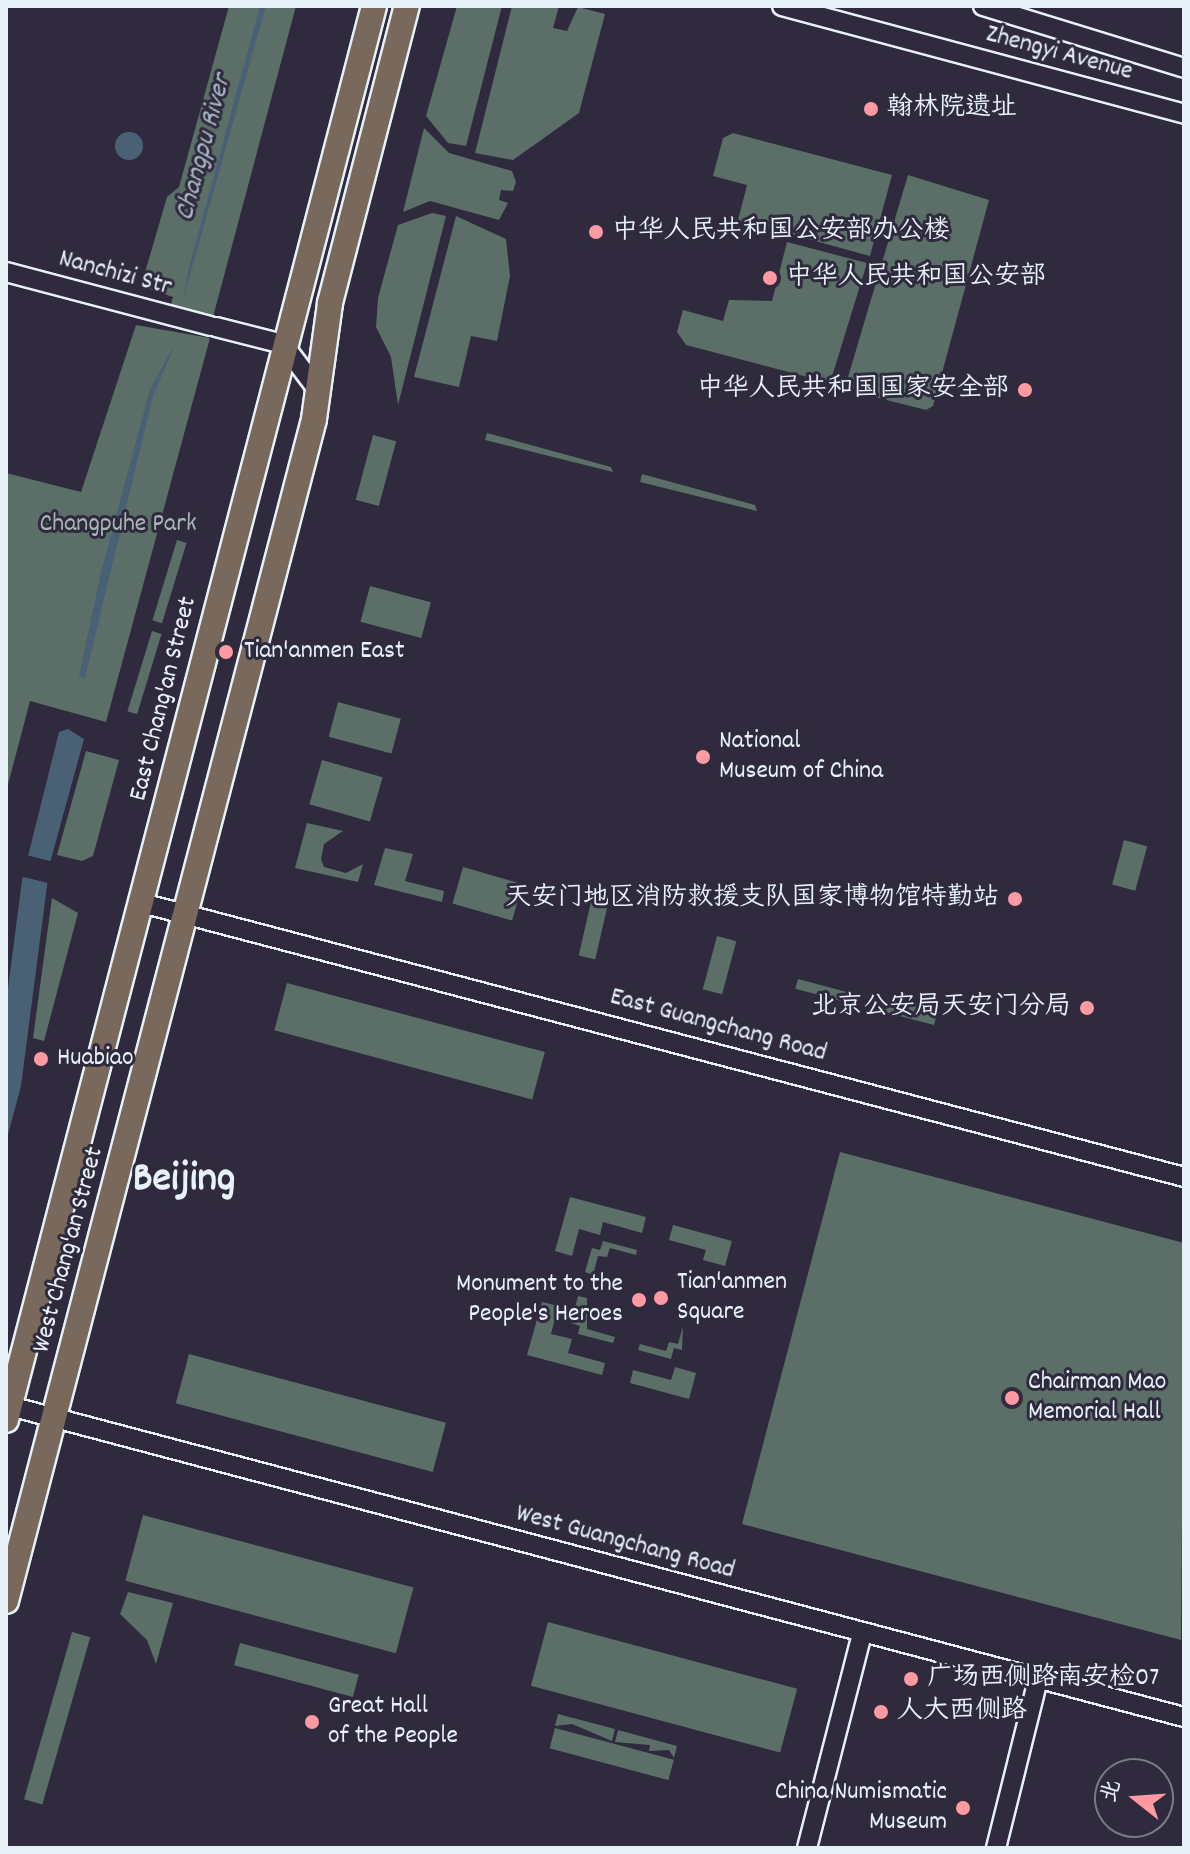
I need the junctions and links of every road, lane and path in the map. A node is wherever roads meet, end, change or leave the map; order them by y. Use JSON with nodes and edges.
{"nodes":[{"id":1,"x":374,"y":6,"type":"edge"},
{"id":2,"x":407,"y":6,"type":"edge"},
{"id":3,"x":782,"y":6,"type":"edge"},
{"id":4,"x":983,"y":6,"type":"edge"},
{"id":5,"x":1184,"y":68,"type":"edge"},
{"id":6,"x":1184,"y":114,"type":"edge"},
{"id":7,"x":6,"y":272,"type":"edge"},
{"id":8,"x":283,"y":344,"type":"junction"},
{"id":9,"x":317,"y":389,"type":"junction"},
{"id":10,"x":142,"y":903,"type":"junction"},
{"id":11,"x":186,"y":915,"type":"junction"},
{"id":12,"x":1184,"y":1177,"type":"edge"},
{"id":13,"x":8,"y":1413,"type":"edge"},
{"id":14,"x":54,"y":1417,"type":"junction"},
{"id":15,"x":6,"y":1601,"type":"edge"},
{"id":16,"x":862,"y":1634,"type":"junction"},
{"id":17,"x":1038,"y":1680,"type":"junction"},
{"id":18,"x":1184,"y":1717,"type":"edge"},
{"id":19,"x":807,"y":1848,"type":"edge"},
{"id":20,"x":996,"y":1848,"type":"edge"}],
"edges":[{"from":1,"to":8,"type":"highway","name":"East Chang'an Street"},
{"from":2,"to":9,"type":"highway"},
{"from":3,"to":6,"type":"main road","name":"Zhengyi Avenue"},
{"from":4,"to":5,"type":"main road"},
{"from":7,"to":8,"type":"main road","name":"Nanchizi Str"},
{"from":8,"to":9,"type":"main road"},
{"from":8,"to":10,"type":"highway","name":"East Chang'an Street"},
{"from":9,"to":11,"type":"highway"},
{"from":10,"to":11,"type":"main road","name":"East Guangchang Road"},
{"from":10,"to":13,"type":"highway","name":"East Chang'an Street"},
{"from":11,"to":12,"type":"main road","name":"East Guangchang Road"},
{"from":11,"to":14,"type":"highway","name":"West Chang'an Street"},
{"from":13,"to":14,"type":"main road","name":"West Guangchang Road"},
{"from":14,"to":15,"type":"highway","name":"West Chang'an Street"},
{"from":14,"to":16,"type":"main road","name":"West Guangchang Road"},
{"from":16,"to":17,"type":"main road","name":"West Guangchang Road"},
{"from":16,"to":19,"type":"main road"},
{"from":17,"to":18,"type":"main road","name":"West Guangchang Road"},
{"from":17,"to":20,"type":"main road"}]}
